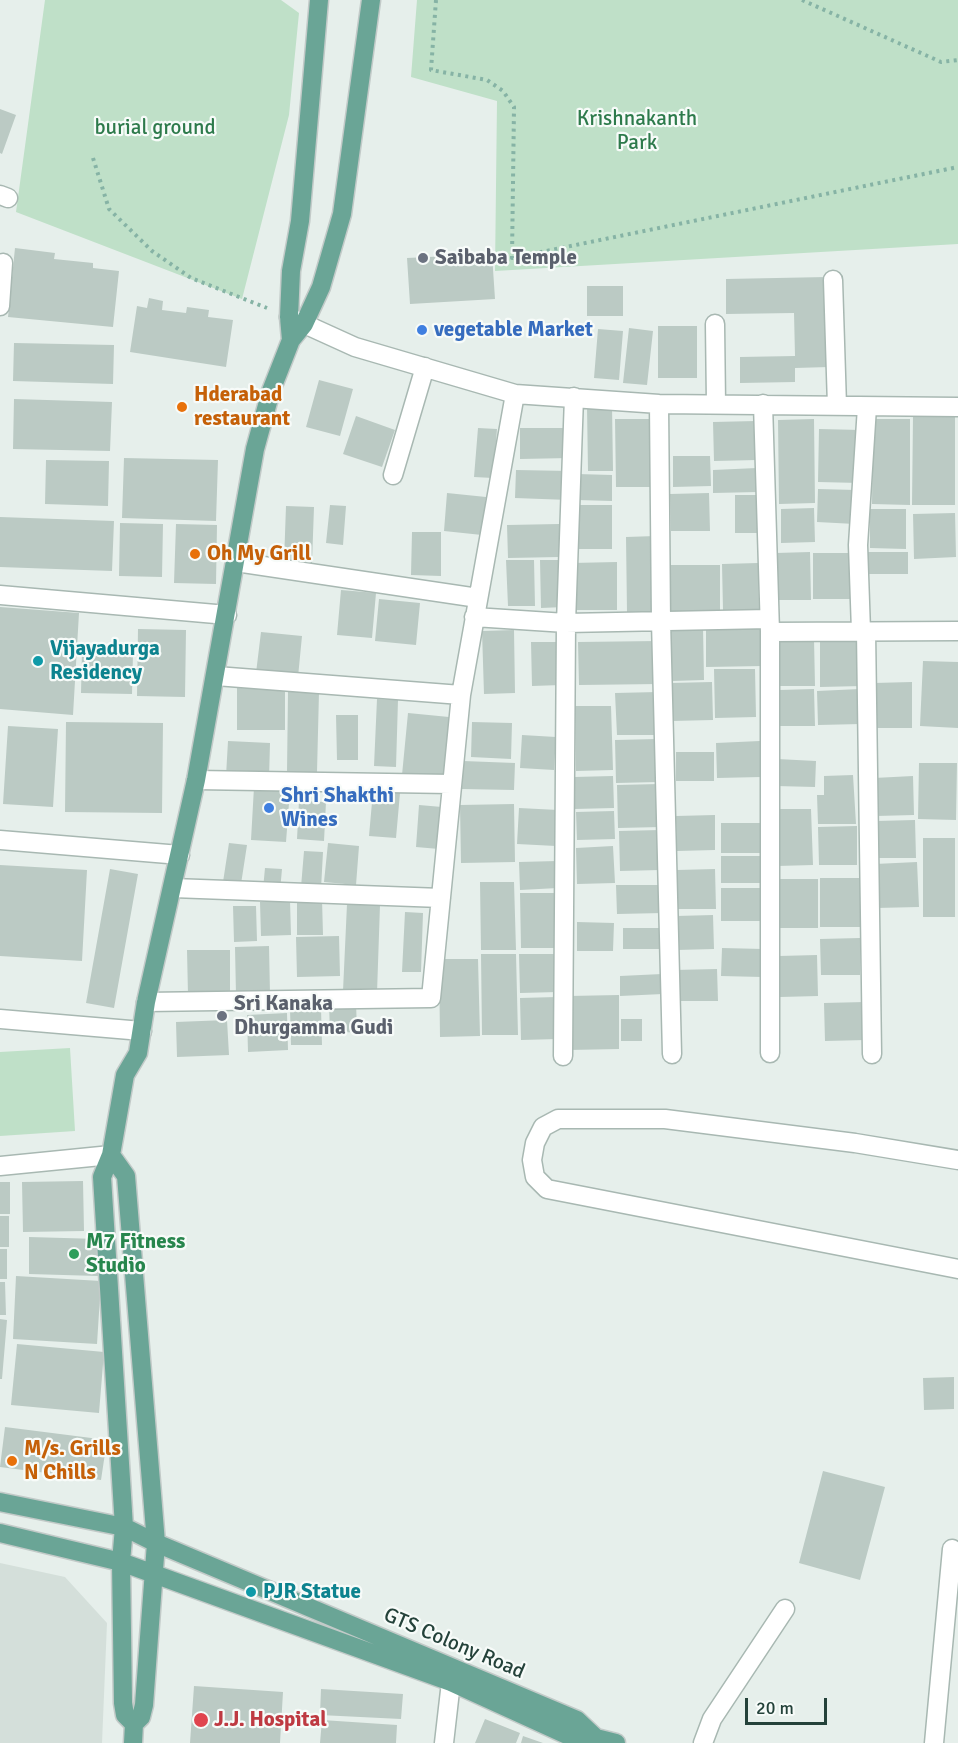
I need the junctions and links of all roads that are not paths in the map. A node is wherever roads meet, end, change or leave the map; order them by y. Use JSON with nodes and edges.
{"nodes":[{"id":1,"x":319,"y":0,"type":"edge"},
{"id":2,"x":372,"y":0,"type":"edge"},
{"id":3,"x":3,"y":263,"type":"dead end"},
{"id":4,"x":833,"y":280,"type":"dead end"},
{"id":5,"x":0,"y":306,"type":"edge"},
{"id":6,"x":296,"y":320,"type":"junction"},
{"id":7,"x":715,"y":324,"type":"dead end"},
{"id":8,"x":425,"y":367,"type":"junction"},
{"id":9,"x":515,"y":394,"type":"junction"},
{"id":10,"x":574,"y":397,"type":"junction"},
{"id":11,"x":659,"y":404,"type":"junction"},
{"id":12,"x":716,"y":404,"type":"junction"},
{"id":13,"x":763,"y":404,"type":"junction"},
{"id":14,"x":837,"y":406,"type":"junction"},
{"id":15,"x":867,"y":407,"type":"junction"},
{"id":16,"x":958,"y":407,"type":"edge"},
{"id":17,"x":958,"y":422,"type":"edge"},
{"id":18,"x":393,"y":474,"type":"dead end"},
{"id":19,"x":236,"y":562,"type":"junction"},
{"id":20,"x":0,"y":595,"type":"edge"},
{"id":21,"x":478,"y":598,"type":"junction"},
{"id":22,"x":227,"y":615,"type":"junction"},
{"id":23,"x":474,"y":617,"type":"junction"},
{"id":24,"x":661,"y":621,"type":"junction"},
{"id":25,"x":566,"y":623,"type":"junction"},
{"id":26,"x":769,"y":626,"type":"junction"},
{"id":27,"x":863,"y":631,"type":"junction"},
{"id":28,"x":958,"y":631,"type":"edge"},
{"id":29,"x":216,"y":676,"type":"junction"},
{"id":30,"x":461,"y":695,"type":"junction"},
{"id":31,"x":196,"y":780,"type":"junction"},
{"id":32,"x":451,"y":784,"type":"junction"},
{"id":33,"x":0,"y":840,"type":"edge"},
{"id":34,"x":180,"y":855,"type":"junction"},
{"id":35,"x":173,"y":888,"type":"junction"},
{"id":36,"x":441,"y":898,"type":"junction"},
{"id":37,"x":146,"y":1002,"type":"junction"},
{"id":38,"x":0,"y":1019,"type":"edge"},
{"id":39,"x":142,"y":1031,"type":"junction"},
{"id":40,"x":770,"y":1053,"type":"dead end"},
{"id":41,"x":672,"y":1054,"type":"dead end"},
{"id":42,"x":872,"y":1054,"type":"dead end"},
{"id":43,"x":563,"y":1056,"type":"dead end"},
{"id":44,"x":111,"y":1155,"type":"junction"},
{"id":45,"x":958,"y":1160,"type":"edge"},
{"id":46,"x":0,"y":1166,"type":"edge"},
{"id":47,"x":958,"y":1269,"type":"edge"},
{"id":48,"x":0,"y":1502,"type":"edge"},
{"id":49,"x":124,"y":1527,"type":"junction"},
{"id":50,"x":0,"y":1533,"type":"edge"},
{"id":51,"x":156,"y":1544,"type":"junction"},
{"id":52,"x":952,"y":1549,"type":"dead end"},
{"id":53,"x":121,"y":1562,"type":"junction"},
{"id":54,"x":154,"y":1575,"type":"junction"},
{"id":55,"x":785,"y":1609,"type":"dead end"},
{"id":56,"x":451,"y":1682,"type":"junction"},
{"id":57,"x":134,"y":1724,"type":"junction"},
{"id":58,"x":596,"y":1738,"type":"junction"},
{"id":59,"x":133,"y":1743,"type":"edge"},
{"id":60,"x":444,"y":1743,"type":"edge"},
{"id":61,"x":616,"y":1743,"type":"edge"},
{"id":62,"x":703,"y":1743,"type":"edge"},
{"id":63,"x":934,"y":1743,"type":"edge"}],
"edges":[{"from":1,"to":6,"type":"main road"},
{"from":2,"to":6,"type":"main road"},
{"from":3,"to":5,"type":"street"},
{"from":4,"to":14,"type":"street"},
{"from":6,"to":8,"type":"street"},
{"from":6,"to":19,"type":"main road"},
{"from":7,"to":12,"type":"street"},
{"from":8,"to":9,"type":"street"},
{"from":8,"to":18,"type":"street"},
{"from":9,"to":10,"type":"street"},
{"from":9,"to":21,"type":"street"},
{"from":10,"to":11,"type":"street"},
{"from":10,"to":25,"type":"street"},
{"from":11,"to":12,"type":"street"},
{"from":11,"to":24,"type":"street"},
{"from":12,"to":13,"type":"street"},
{"from":13,"to":14,"type":"street"},
{"from":13,"to":26,"type":"street"},
{"from":14,"to":15,"type":"street"},
{"from":15,"to":16,"type":"street"},
{"from":15,"to":27,"type":"street"},
{"from":16,"to":17,"type":"street"},
{"from":19,"to":21,"type":"street"},
{"from":19,"to":22,"type":"main road"},
{"from":20,"to":22,"type":"street"},
{"from":21,"to":23,"type":"street"},
{"from":22,"to":29,"type":"main road"},
{"from":23,"to":25,"type":"street"},
{"from":23,"to":30,"type":"street"},
{"from":24,"to":25,"type":"street"},
{"from":24,"to":26,"type":"street"},
{"from":24,"to":41,"type":"street"},
{"from":25,"to":43,"type":"street"},
{"from":26,"to":27,"type":"street"},
{"from":26,"to":40,"type":"street"},
{"from":27,"to":28,"type":"street"},
{"from":27,"to":42,"type":"street"},
{"from":29,"to":30,"type":"street"},
{"from":29,"to":31,"type":"main road"},
{"from":30,"to":32,"type":"street"},
{"from":31,"to":32,"type":"street"},
{"from":31,"to":34,"type":"main road"},
{"from":32,"to":36,"type":"street"},
{"from":33,"to":34,"type":"street"},
{"from":34,"to":35,"type":"main road"},
{"from":35,"to":36,"type":"street"},
{"from":35,"to":37,"type":"main road"},
{"from":36,"to":37,"type":"street"},
{"from":37,"to":39,"type":"main road"},
{"from":38,"to":39,"type":"street"},
{"from":39,"to":44,"type":"main road"},
{"from":44,"to":46,"type":"street"},
{"from":44,"to":49,"type":"main road"},
{"from":44,"to":51,"type":"main road"},
{"from":45,"to":47,"type":"street"},
{"from":48,"to":49,"type":"main road","name":"GTS Colony Road"},
{"from":49,"to":51,"type":"main road","name":"GTS Colony Road"},
{"from":49,"to":53,"type":"main road"},
{"from":50,"to":53,"type":"main road","name":"GTS Colony Road"},
{"from":51,"to":54,"type":"main road"},
{"from":51,"to":58,"type":"main road","name":"GTS Colony Road"},
{"from":52,"to":63,"type":"street"},
{"from":53,"to":54,"type":"main road","name":"GTS Colony Road"},
{"from":53,"to":57,"type":"main road"},
{"from":54,"to":56,"type":"main road","name":"GTS Colony Road"},
{"from":54,"to":57,"type":"main road"},
{"from":55,"to":62,"type":"street"},
{"from":56,"to":58,"type":"main road","name":"GTS Colony Road"},
{"from":56,"to":60,"type":"street"},
{"from":57,"to":59,"type":"main road"},
{"from":58,"to":61,"type":"main road","name":"GTS Colony Road"}]}
